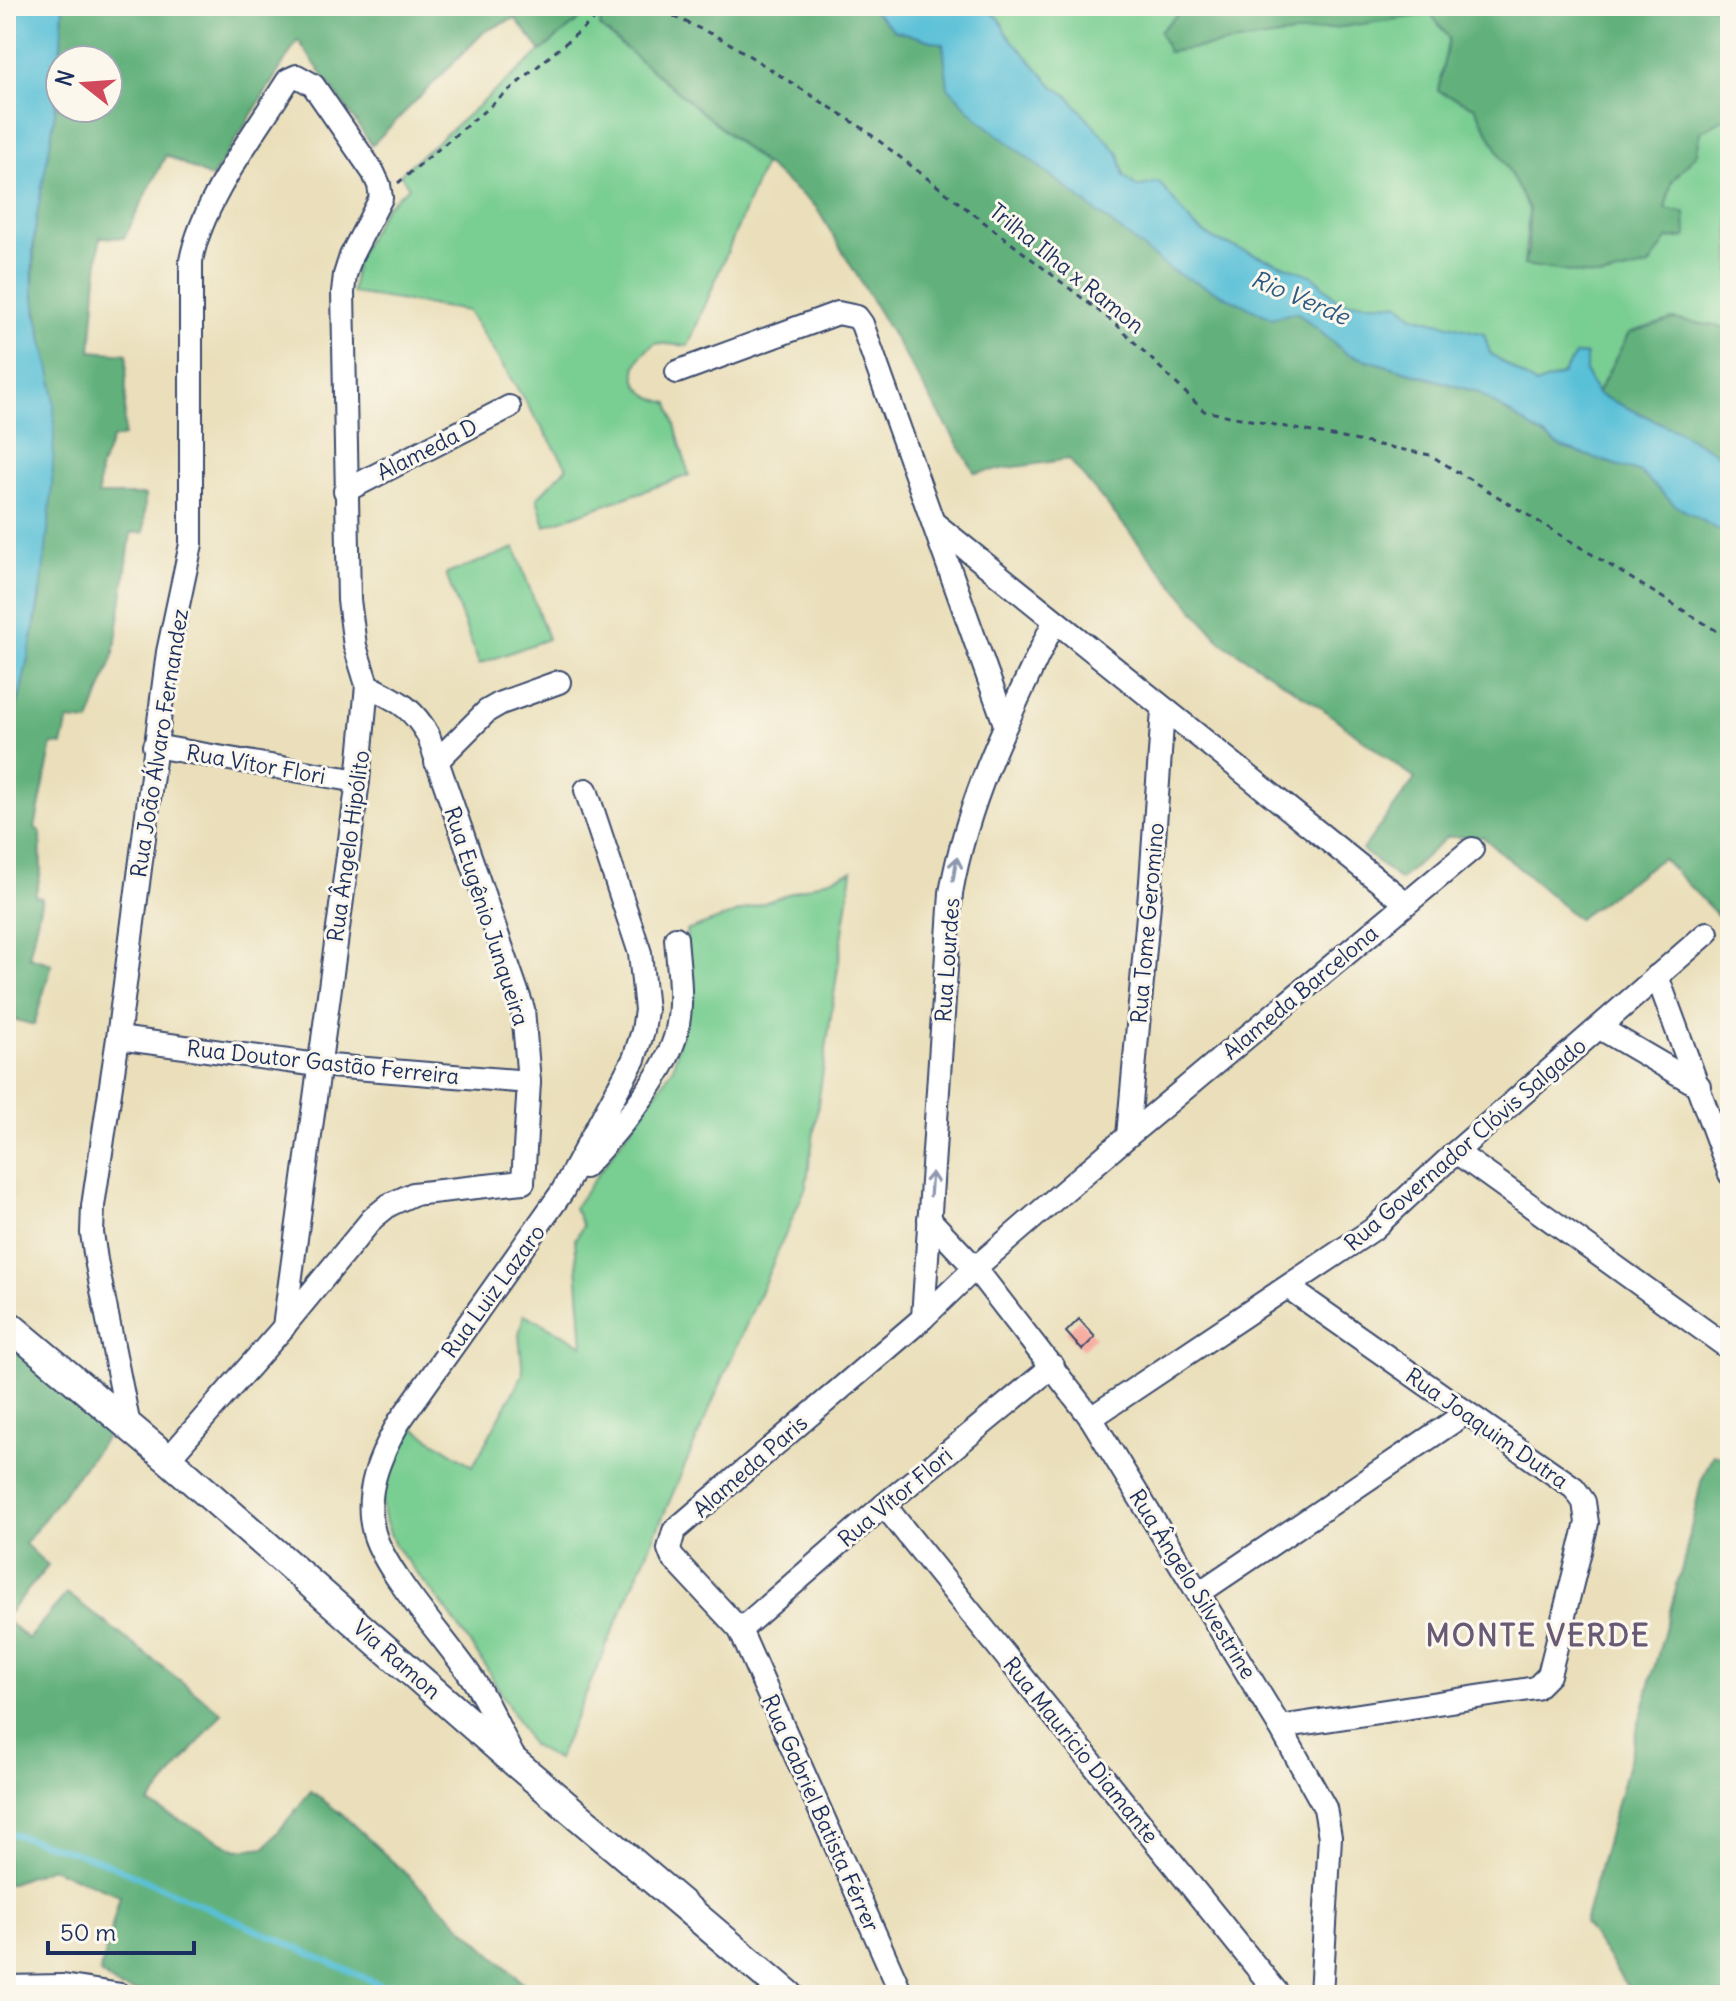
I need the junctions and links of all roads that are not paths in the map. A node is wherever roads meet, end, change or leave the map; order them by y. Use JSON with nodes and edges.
{"nodes":[{"id":1,"x":288,"y":80,"type":"joint"},
{"id":2,"x":677,"y":372,"type":"dead end"},
{"id":3,"x":509,"y":407,"type":"dead end"},
{"id":4,"x":345,"y":491,"type":"junction"},
{"id":5,"x":934,"y":522,"type":"junction"},
{"id":6,"x":1054,"y":622,"type":"junction"},
{"id":7,"x":559,"y":682,"type":"dead end"},
{"id":8,"x":367,"y":685,"type":"junction"},
{"id":9,"x":1163,"y":710,"type":"junction"},
{"id":10,"x":1005,"y":724,"type":"junction"},
{"id":11,"x":154,"y":746,"type":"junction"},
{"id":12,"x":436,"y":762,"type":"junction"},
{"id":13,"x":358,"y":781,"type":"junction"},
{"id":14,"x":586,"y":790,"type":"dead end"},
{"id":15,"x":1472,"y":849,"type":"dead end"},
{"id":16,"x":1406,"y":903,"type":"junction"},
{"id":17,"x":1707,"y":933,"type":"dead end"},
{"id":18,"x":676,"y":938,"type":"dead end"},
{"id":19,"x":1657,"y":976,"type":"junction"},
{"id":20,"x":1600,"y":1028,"type":"junction"},
{"id":21,"x":118,"y":1038,"type":"junction"},
{"id":22,"x":318,"y":1065,"type":"junction"},
{"id":23,"x":529,"y":1082,"type":"junction"},
{"id":24,"x":1699,"y":1086,"type":"junction"},
{"id":25,"x":1128,"y":1136,"type":"junction"},
{"id":26,"x":1456,"y":1152,"type":"junction"},
{"id":27,"x":1730,"y":1174,"type":"edge"},
{"id":28,"x":523,"y":1182,"type":"junction"},
{"id":29,"x":562,"y":1192,"type":"junction"},
{"id":30,"x":548,"y":1213,"type":"junction"},
{"id":31,"x":929,"y":1219,"type":"junction"},
{"id":32,"x":975,"y":1268,"type":"junction"},
{"id":33,"x":1289,"y":1288,"type":"junction"},
{"id":34,"x":923,"y":1318,"type":"junction"},
{"id":35,"x":6,"y":1323,"type":"edge"},
{"id":36,"x":284,"y":1327,"type":"junction"},
{"id":37,"x":1730,"y":1349,"type":"edge"},
{"id":38,"x":1053,"y":1366,"type":"junction"},
{"id":39,"x":1466,"y":1413,"type":"junction"},
{"id":40,"x":1091,"y":1418,"type":"junction"},
{"id":41,"x":129,"y":1426,"type":"junction"},
{"id":42,"x":168,"y":1459,"type":"junction"},
{"id":43,"x":884,"y":1505,"type":"junction"},
{"id":44,"x":1199,"y":1593,"type":"junction"},
{"id":45,"x":740,"y":1630,"type":"junction"},
{"id":46,"x":1280,"y":1727,"type":"junction"},
{"id":47,"x":517,"y":1764,"type":"junction"},
{"id":48,"x":6,"y":1987,"type":"edge"},
{"id":49,"x":121,"y":1995,"type":"edge"},
{"id":50,"x":789,"y":1995,"type":"edge"},
{"id":51,"x":902,"y":1995,"type":"edge"},
{"id":52,"x":1279,"y":1995,"type":"edge"},
{"id":53,"x":1321,"y":1995,"type":"edge"}],
"edges":[{"from":1,"to":4,"type":"street","name":"Rua Ângelo Hipólito"},
{"from":1,"to":11,"type":"street","name":"Rua João Álvaro Fernandez"},
{"from":2,"to":5,"type":"street"},
{"from":3,"to":4,"type":"street","name":"Alameda D"},
{"from":4,"to":8,"type":"street","name":"Rua Ângelo Hipólito"},
{"from":5,"to":6,"type":"street"},
{"from":5,"to":10,"type":"street"},
{"from":6,"to":9,"type":"street"},
{"from":6,"to":10,"type":"street","name":"Rua Lourdes"},
{"from":7,"to":12,"type":"street"},
{"from":8,"to":12,"type":"street","name":"Rua Eugênio Junqueira"},
{"from":8,"to":13,"type":"street","name":"Rua Ângelo Hipólito"},
{"from":9,"to":16,"type":"street"},
{"from":9,"to":25,"type":"street","name":"Rua Tome Geromino"},
{"from":31,"to":10,"type":"street","name":"Rua Lourdes","one_way":true},
{"from":11,"to":13,"type":"street","name":"Rua Vítor Flori"},
{"from":11,"to":21,"type":"street","name":"Rua João Álvaro Fernandez"},
{"from":12,"to":23,"type":"street","name":"Rua Eugênio Junqueira"},
{"from":13,"to":22,"type":"street","name":"Rua Ângelo Hipólito"},
{"from":14,"to":29,"type":"street","name":"Rua Luiz Lazaro"},
{"from":15,"to":16,"type":"street","name":"Alameda Barcelona"},
{"from":16,"to":25,"type":"street","name":"Alameda Barcelona"},
{"from":17,"to":19,"type":"street","name":"Rua Governador Clóvis Salgado"},
{"from":18,"to":29,"type":"street"},
{"from":19,"to":20,"type":"street","name":"Rua Governador Clóvis Salgado"},
{"from":19,"to":24,"type":"street"},
{"from":20,"to":24,"type":"street"},
{"from":20,"to":26,"type":"street","name":"Rua Governador Clóvis Salgado"},
{"from":21,"to":22,"type":"street","name":"Rua Doutor Gastão Ferreira"},
{"from":21,"to":41,"type":"street","name":"Rua João Álvaro Fernandez"},
{"from":22,"to":23,"type":"street","name":"Rua Doutor Gastão Ferreira"},
{"from":22,"to":36,"type":"street","name":"Rua Ângelo Hipólito"},
{"from":23,"to":28,"type":"street","name":"Rua Eugênio Junqueira"},
{"from":24,"to":27,"type":"street"},
{"from":25,"to":32,"type":"street","name":"Alameda Barcelona"},
{"from":26,"to":33,"type":"street","name":"Rua Governador Clóvis Salgado"},
{"from":26,"to":37,"type":"street"},
{"from":28,"to":30,"type":"street"},
{"from":28,"to":36,"type":"street"},
{"from":29,"to":30,"type":"street","name":"Rua Luiz Lazaro"},
{"from":30,"to":47,"type":"street","name":"Rua Luiz Lazaro"},
{"from":31,"to":32,"type":"street","name":"Rua Ângelo Silvestrine"},
{"from":31,"to":34,"type":"street","name":"Rua Lourdes"},
{"from":32,"to":34,"type":"street","name":"Alameda Paris"},
{"from":32,"to":38,"type":"street","name":"Rua Ângelo Silvestrine"},
{"from":33,"to":39,"type":"street","name":"Rua Joaquim Dutra"},
{"from":33,"to":40,"type":"street","name":"Rua Governador Clóvis Salgado"},
{"from":34,"to":45,"type":"street","name":"Alameda Paris"},
{"from":35,"to":41,"type":"main road","name":"Via Ramon"},
{"from":36,"to":42,"type":"street"},
{"from":38,"to":40,"type":"street","name":"Rua Ângelo Silvestrine"},
{"from":38,"to":43,"type":"street","name":"Rua Vítor Flori"},
{"from":39,"to":44,"type":"street"},
{"from":39,"to":46,"type":"street","name":"Rua Joaquim Dutra"},
{"from":40,"to":44,"type":"street","name":"Rua Ângelo Silvestrine"},
{"from":41,"to":42,"type":"main road","name":"Via Ramon"},
{"from":42,"to":47,"type":"main road","name":"Via Ramon"},
{"from":43,"to":45,"type":"street","name":"Rua Vítor Flori"},
{"from":43,"to":52,"type":"street","name":"Rua Maurício Diamante"},
{"from":44,"to":46,"type":"street","name":"Rua Ângelo Silvestrine"},
{"from":45,"to":51,"type":"street","name":"Rua Gabriel Batista Férrer"},
{"from":46,"to":53,"type":"street","name":"Rua Ângelo Silvestrine"},
{"from":47,"to":50,"type":"main road","name":"Via Ramon"},
{"from":48,"to":49,"type":"street"}]}
